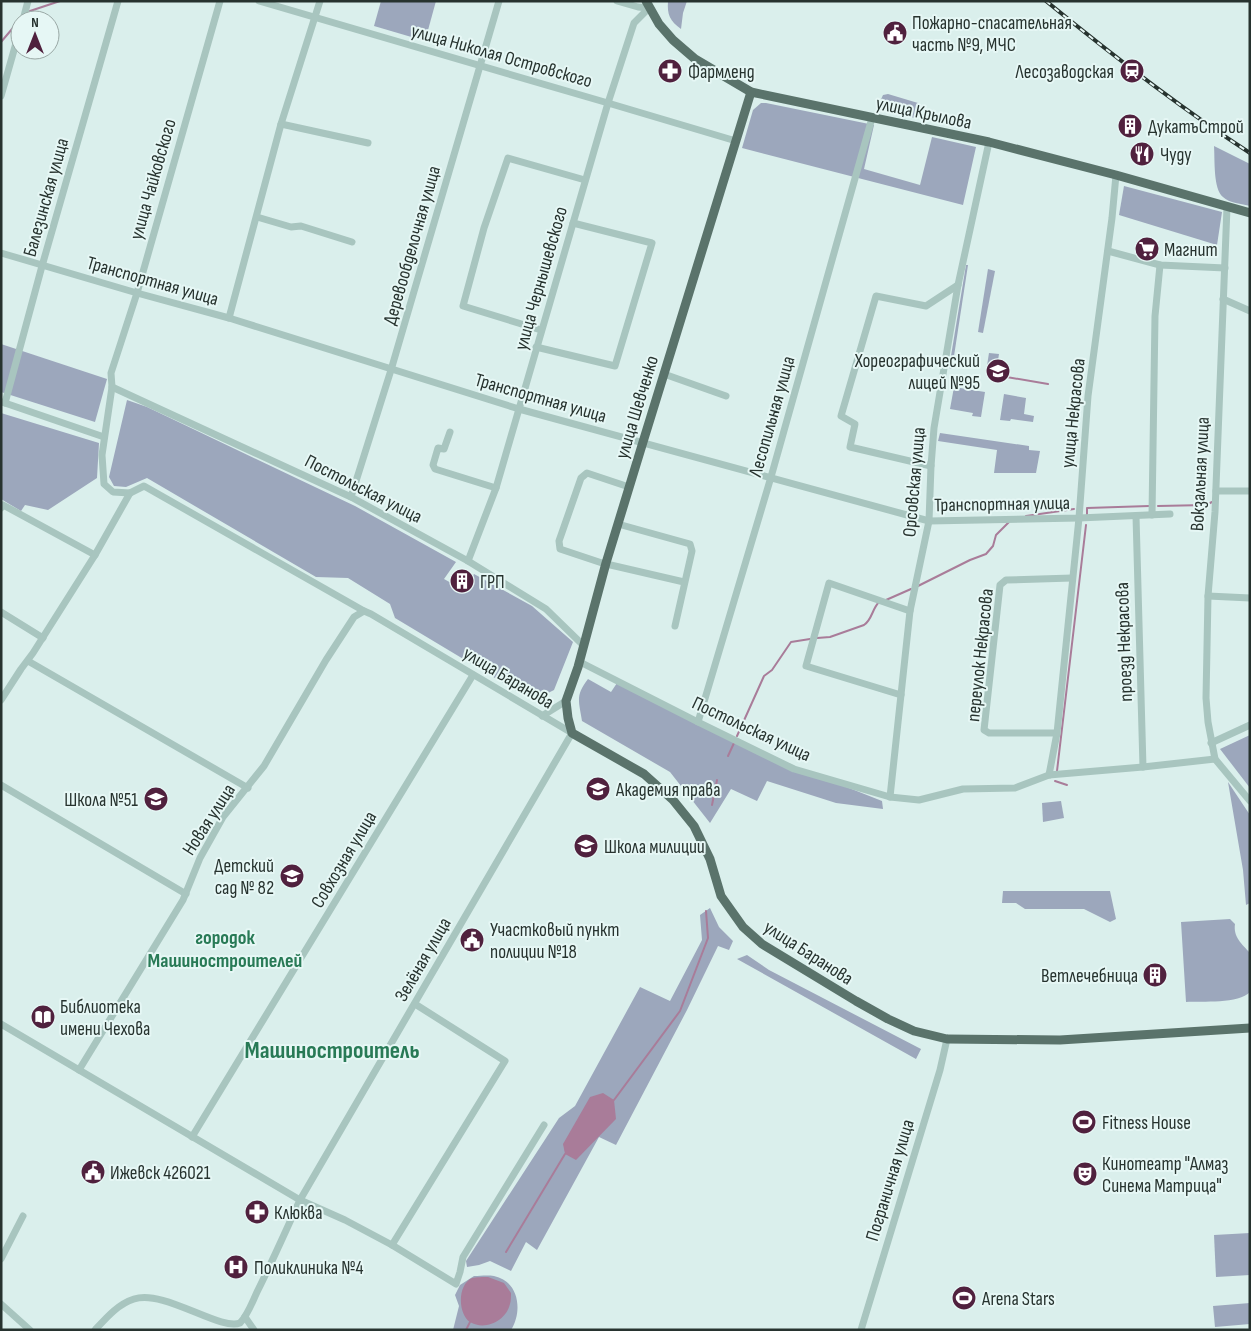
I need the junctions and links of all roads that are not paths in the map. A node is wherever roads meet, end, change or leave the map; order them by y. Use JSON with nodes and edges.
{"nodes":[{"id":1,"x":118,"y":1,"type":"edge"},
{"id":2,"x":220,"y":1,"type":"edge"},
{"id":3,"x":259,"y":1,"type":"edge"},
{"id":4,"x":320,"y":1,"type":"edge"},
{"id":5,"x":500,"y":1,"type":"edge"},
{"id":6,"x":617,"y":1,"type":"edge"},
{"id":7,"x":648,"y":5,"type":"edge"},
{"id":8,"x":315,"y":18,"type":"junction"},
{"id":9,"x":10,"y":59,"type":"edge"},
{"id":10,"x":481,"y":67,"type":"junction"},
{"id":11,"x":3,"y":80,"type":"edge"},
{"id":12,"x":751,"y":92,"type":"junction"},
{"id":13,"x":1,"y":96,"type":"edge"},
{"id":14,"x":608,"y":103,"type":"junction"},
{"id":15,"x":872,"y":118,"type":"junction"},
{"id":16,"x":281,"y":124,"type":"junction"},
{"id":17,"x":736,"y":142,"type":"junction"},
{"id":18,"x":990,"y":142,"type":"junction"},
{"id":19,"x":368,"y":143,"type":"dead end"},
{"id":20,"x":1116,"y":175,"type":"junction"},
{"id":21,"x":586,"y":180,"type":"junction"},
{"id":22,"x":1227,"y":207,"type":"junction"},
{"id":23,"x":1250,"y":213,"type":"edge"},
{"id":24,"x":257,"y":217,"type":"junction"},
{"id":25,"x":573,"y":223,"type":"junction"},
{"id":26,"x":352,"y":242,"type":"dead end"},
{"id":27,"x":1108,"y":250,"type":"junction"},
{"id":28,"x":1,"y":253,"type":"edge"},
{"id":29,"x":1160,"y":265,"type":"junction"},
{"id":30,"x":42,"y":266,"type":"junction"},
{"id":31,"x":1225,"y":268,"type":"junction"},
{"id":32,"x":958,"y":285,"type":"junction"},
{"id":33,"x":137,"y":293,"type":"junction"},
{"id":34,"x":1223,"y":299,"type":"junction"},
{"id":35,"x":1250,"y":312,"type":"edge"},
{"id":36,"x":229,"y":318,"type":"junction"},
{"id":37,"x":541,"y":330,"type":"junction"},
{"id":38,"x":536,"y":347,"type":"junction"},
{"id":39,"x":391,"y":370,"type":"junction"},
{"id":40,"x":664,"y":374,"type":"junction"},
{"id":41,"x":112,"y":387,"type":"junction"},
{"id":42,"x":726,"y":396,"type":"dead end"},
{"id":43,"x":3,"y":402,"type":"edge"},
{"id":44,"x":519,"y":409,"type":"junction"},
{"id":45,"x":450,"y":432,"type":"dead end"},
{"id":46,"x":104,"y":437,"type":"junction"},
{"id":47,"x":642,"y":442,"type":"junction"},
{"id":48,"x":931,"y":466,"type":"junction"},
{"id":49,"x":771,"y":478,"type":"junction"},
{"id":50,"x":629,"y":487,"type":"junction"},
{"id":51,"x":496,"y":488,"type":"junction"},
{"id":52,"x":1216,"y":491,"type":"junction"},
{"id":53,"x":1250,"y":491,"type":"edge"},
{"id":54,"x":130,"y":493,"type":"junction"},
{"id":55,"x":351,"y":498,"type":"junction"},
{"id":56,"x":1,"y":508,"type":"edge"},
{"id":57,"x":1170,"y":514,"type":"dead end"},
{"id":58,"x":1152,"y":515,"type":"junction"},
{"id":59,"x":1136,"y":516,"type":"junction"},
{"id":60,"x":1079,"y":518,"type":"junction"},
{"id":61,"x":929,"y":521,"type":"junction"},
{"id":62,"x":618,"y":524,"type":"junction"},
{"id":63,"x":94,"y":555,"type":"junction"},
{"id":64,"x":468,"y":562,"type":"junction"},
{"id":65,"x":606,"y":563,"type":"junction"},
{"id":66,"x":1072,"y":578,"type":"junction"},
{"id":67,"x":684,"y":582,"type":"junction"},
{"id":68,"x":1208,"y":596,"type":"junction"},
{"id":69,"x":1250,"y":598,"type":"edge"},
{"id":70,"x":910,"y":611,"type":"junction"},
{"id":71,"x":1,"y":612,"type":"edge"},
{"id":72,"x":364,"y":612,"type":"junction"},
{"id":73,"x":674,"y":626,"type":"dead end"},
{"id":74,"x":43,"y":638,"type":"junction"},
{"id":75,"x":584,"y":646,"type":"junction"},
{"id":76,"x":28,"y":661,"type":"junction"},
{"id":77,"x":580,"y":662,"type":"junction"},
{"id":78,"x":473,"y":675,"type":"junction"},
{"id":79,"x":900,"y":696,"type":"junction"},
{"id":80,"x":1,"y":700,"type":"edge"},
{"id":81,"x":566,"y":701,"type":"junction"},
{"id":82,"x":542,"y":716,"type":"junction"},
{"id":83,"x":698,"y":722,"type":"junction"},
{"id":84,"x":1250,"y":724,"type":"edge"},
{"id":85,"x":572,"y":733,"type":"junction"},
{"id":86,"x":1057,"y":733,"type":"junction"},
{"id":87,"x":1211,"y":743,"type":"junction"},
{"id":88,"x":1215,"y":759,"type":"junction"},
{"id":89,"x":1143,"y":767,"type":"junction"},
{"id":90,"x":1049,"y":775,"type":"junction"},
{"id":91,"x":1,"y":785,"type":"edge"},
{"id":92,"x":248,"y":788,"type":"junction"},
{"id":93,"x":890,"y":798,"type":"junction"},
{"id":94,"x":1250,"y":800,"type":"edge"},
{"id":95,"x":186,"y":894,"type":"junction"},
{"id":96,"x":415,"y":1004,"type":"junction"},
{"id":97,"x":1,"y":1024,"type":"edge"},
{"id":98,"x":1250,"y":1028,"type":"edge"},
{"id":99,"x":947,"y":1040,"type":"junction"},
{"id":100,"x":79,"y":1070,"type":"junction"},
{"id":101,"x":544,"y":1125,"type":"dead end"},
{"id":102,"x":192,"y":1137,"type":"junction"},
{"id":103,"x":300,"y":1200,"type":"junction"},
{"id":104,"x":23,"y":1216,"type":"dead end"},
{"id":105,"x":392,"y":1245,"type":"junction"},
{"id":106,"x":1,"y":1259,"type":"edge"},
{"id":107,"x":1,"y":1304,"type":"edge"},
{"id":108,"x":245,"y":1317,"type":"junction"},
{"id":109,"x":30,"y":1330,"type":"edge"},
{"id":110,"x":95,"y":1330,"type":"edge"},
{"id":111,"x":254,"y":1330,"type":"edge"},
{"id":112,"x":862,"y":1330,"type":"edge"}],
"edges":[{"from":1,"to":30,"type":"street","name":"Балезинская улица"},
{"from":2,"to":33,"type":"street","name":"улица Чайковского"},
{"from":3,"to":8,"type":"street","name":"улица Николая Островского"},
{"from":4,"to":8,"type":"street"},
{"from":5,"to":10,"type":"street","name":"Деревообделочная улица"},
{"from":6,"to":7,"type":"street"},
{"from":7,"to":12,"type":"main road","name":"улица Крылова"},
{"from":7,"to":14,"type":"street","name":"улица Чернышевского"},
{"from":8,"to":10,"type":"street","name":"улица Николая Островского"},
{"from":8,"to":16,"type":"street"},
{"from":9,"to":11,"type":"street"},
{"from":10,"to":14,"type":"street","name":"улица Николая Островского"},
{"from":10,"to":39,"type":"street","name":"Деревообделочная улица"},
{"from":11,"to":13,"type":"street"},
{"from":12,"to":15,"type":"main road","name":"улица Крылова"},
{"from":12,"to":17,"type":"main road","name":"улица Шевченко"},
{"from":14,"to":17,"type":"street","name":"улица Николая Островского"},
{"from":14,"to":21,"type":"street","name":"улица Чернышевского"},
{"from":15,"to":18,"type":"main road","name":"улица Крылова"},
{"from":15,"to":49,"type":"street","name":"Лесопильная улица"},
{"from":16,"to":19,"type":"street"},
{"from":16,"to":24,"type":"street"},
{"from":17,"to":40,"type":"main road","name":"улица Шевченко"},
{"from":18,"to":20,"type":"main road","name":"улица Крылова"},
{"from":18,"to":32,"type":"street","name":"Орсовская улица"},
{"from":20,"to":22,"type":"main road","name":"улица Крылова"},
{"from":20,"to":27,"type":"street","name":"улица Некрасова"},
{"from":21,"to":25,"type":"street","name":"улица Чернышевского"},
{"from":21,"to":37,"type":"street"},
{"from":22,"to":23,"type":"main road","name":"улица Крылова"},
{"from":22,"to":31,"type":"street","name":"Вокзальная улица"},
{"from":24,"to":26,"type":"street"},
{"from":24,"to":36,"type":"street"},
{"from":25,"to":37,"type":"street","name":"улица Чернышевского"},
{"from":25,"to":38,"type":"street"},
{"from":27,"to":29,"type":"street"},
{"from":27,"to":60,"type":"street","name":"улица Некрасова"},
{"from":28,"to":30,"type":"street","name":"Транспортная улица"},
{"from":29,"to":31,"type":"street"},
{"from":29,"to":58,"type":"street"},
{"from":30,"to":33,"type":"street","name":"Транспортная улица"},
{"from":30,"to":43,"type":"street","name":"Балезинская улица"},
{"from":31,"to":34,"type":"street","name":"Вокзальная улица"},
{"from":32,"to":48,"type":"street","name":"Орсовская улица"},
{"from":32,"to":48,"type":"street"},
{"from":33,"to":36,"type":"street","name":"Транспортная улица"},
{"from":33,"to":41,"type":"street","name":"улица Чайковского"},
{"from":34,"to":35,"type":"street"},
{"from":34,"to":52,"type":"street","name":"Вокзальная улица"},
{"from":36,"to":39,"type":"street","name":"Транспортная улица"},
{"from":37,"to":38,"type":"street","name":"улица Чернышевского"},
{"from":38,"to":44,"type":"street","name":"улица Чернышевского"},
{"from":39,"to":44,"type":"street","name":"Транспортная улица"},
{"from":39,"to":55,"type":"street","name":"Деревообделочная улица"},
{"from":40,"to":42,"type":"street"},
{"from":40,"to":47,"type":"main road","name":"улица Шевченко"},
{"from":41,"to":46,"type":"street","name":"улица Чайковского"},
{"from":41,"to":55,"type":"street","name":"Постольская улица"},
{"from":43,"to":46,"type":"street"},
{"from":44,"to":47,"type":"street","name":"Транспортная улица"},
{"from":44,"to":51,"type":"street","name":"улица Чернышевского"},
{"from":45,"to":51,"type":"street"},
{"from":46,"to":54,"type":"street","name":"улица Чайковского"},
{"from":47,"to":49,"type":"street","name":"Транспортная улица"},
{"from":47,"to":50,"type":"main road","name":"улица Шевченко"},
{"from":48,"to":61,"type":"street","name":"Орсовская улица"},
{"from":49,"to":61,"type":"street","name":"Транспортная улица"},
{"from":49,"to":83,"type":"street","name":"Лесопильная улица"},
{"from":50,"to":62,"type":"main road","name":"улица Шевченко"},
{"from":50,"to":65,"type":"street"},
{"from":51,"to":64,"type":"street","name":"улица Чернышевского"},
{"from":52,"to":53,"type":"street"},
{"from":52,"to":68,"type":"street","name":"Вокзальная улица"},
{"from":54,"to":63,"type":"street"},
{"from":54,"to":72,"type":"street"},
{"from":55,"to":64,"type":"street","name":"Постольская улица"},
{"from":56,"to":63,"type":"street"},
{"from":57,"to":58,"type":"street","name":"Транспортная улица"},
{"from":58,"to":59,"type":"street","name":"Транспортная улица"},
{"from":59,"to":60,"type":"street","name":"Транспортная улица"},
{"from":59,"to":89,"type":"street","name":"проезд Некрасова"},
{"from":60,"to":61,"type":"street","name":"Транспортная улица"},
{"from":60,"to":66,"type":"street","name":"улица Некрасова"},
{"from":61,"to":70,"type":"street","name":"Орсовская улица"},
{"from":62,"to":65,"type":"main road","name":"улица Шевченко"},
{"from":62,"to":67,"type":"street"},
{"from":63,"to":74,"type":"street"},
{"from":64,"to":75,"type":"street","name":"Постольская улица"},
{"from":65,"to":67,"type":"street"},
{"from":65,"to":75,"type":"main road","name":"улица Шевченко"},
{"from":66,"to":86,"type":"street","name":"улица Некрасова"},
{"from":66,"to":86,"type":"street","name":"переулок Некрасова"},
{"from":67,"to":73,"type":"street"},
{"from":68,"to":69,"type":"street"},
{"from":68,"to":87,"type":"street","name":"Вокзальная улица"},
{"from":70,"to":79,"type":"street","name":"Орсовская улица"},
{"from":70,"to":79,"type":"street"},
{"from":71,"to":74,"type":"street"},
{"from":72,"to":78,"type":"street","name":"улица Баранова"},
{"from":72,"to":92,"type":"street","name":"Новая улица"},
{"from":74,"to":76,"type":"street"},
{"from":75,"to":77,"type":"main road","name":"улица Шевченко"},
{"from":76,"to":80,"type":"street"},
{"from":76,"to":92,"type":"street"},
{"from":77,"to":81,"type":"main road","name":"улица Шевченко"},
{"from":77,"to":83,"type":"street","name":"Постольская улица"},
{"from":78,"to":82,"type":"street","name":"улица Баранова"},
{"from":78,"to":102,"type":"street","name":"Совхозная улица"},
{"from":79,"to":93,"type":"street","name":"Орсовская улица"},
{"from":81,"to":82,"type":"street"},
{"from":81,"to":85,"type":"main road","name":"улица Шевченко"},
{"from":82,"to":85,"type":"street","name":"улица Баранова"},
{"from":83,"to":93,"type":"street","name":"Постольская улица"},
{"from":84,"to":87,"type":"street"},
{"from":85,"to":96,"type":"street","name":"Зелёная улица"},
{"from":85,"to":99,"type":"main road","name":"улица Баранова"},
{"from":86,"to":90,"type":"street","name":"улица Некрасова"},
{"from":87,"to":88,"type":"street","name":"Вокзальная улица"},
{"from":88,"to":89,"type":"street","name":"Постольская улица"},
{"from":88,"to":94,"type":"street"},
{"from":89,"to":90,"type":"street","name":"Постольская улица"},
{"from":90,"to":93,"type":"street","name":"Постольская улица"},
{"from":91,"to":95,"type":"street"},
{"from":92,"to":95,"type":"street","name":"Новая улица"},
{"from":95,"to":100,"type":"street","name":"Новая улица"},
{"from":96,"to":103,"type":"street","name":"Зелёная улица"},
{"from":96,"to":105,"type":"street"},
{"from":97,"to":100,"type":"street"},
{"from":98,"to":99,"type":"main road","name":"улица Баранова"},
{"from":99,"to":112,"type":"street","name":"Пограничная улица"},
{"from":100,"to":102,"type":"street"},
{"from":101,"to":105,"type":"street"},
{"from":102,"to":103,"type":"street"},
{"from":103,"to":105,"type":"street"},
{"from":103,"to":108,"type":"street","name":"Зелёная улица"},
{"from":104,"to":106,"type":"street"},
{"from":107,"to":109,"type":"street"},
{"from":108,"to":110,"type":"street"},
{"from":108,"to":111,"type":"street"}]}
